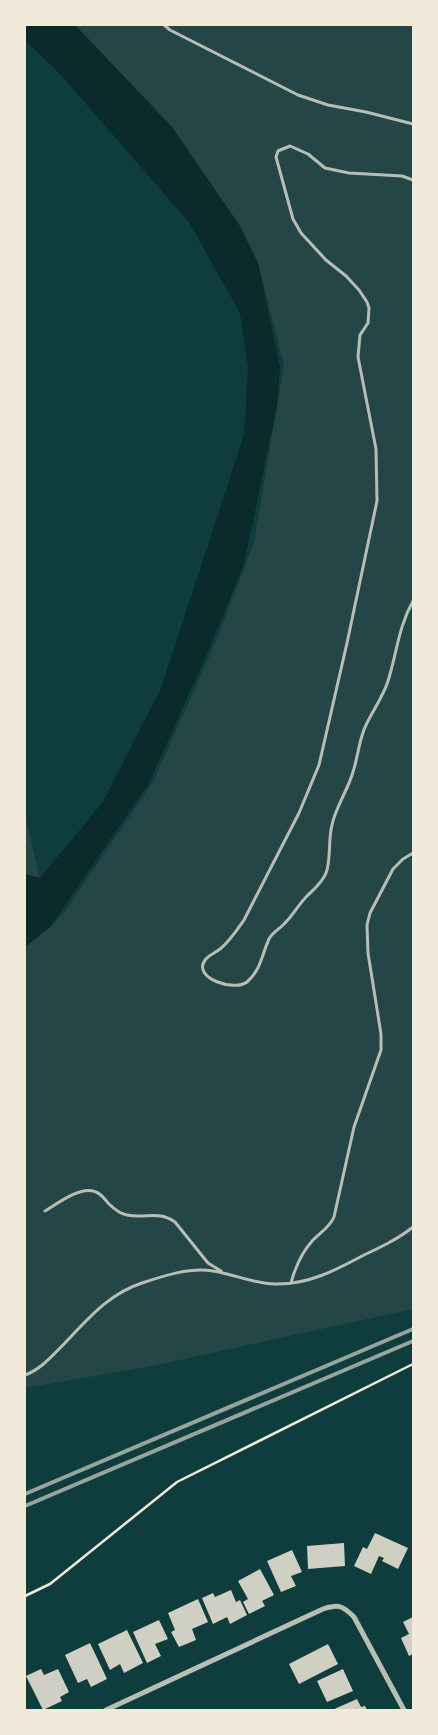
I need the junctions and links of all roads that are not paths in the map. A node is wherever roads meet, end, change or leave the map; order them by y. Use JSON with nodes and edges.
{"nodes":[{"id":1,"x":164,"y":25,"type":"edge"},
{"id":2,"x":413,"y":124,"type":"edge"},
{"id":3,"x":413,"y":180,"type":"edge"},
{"id":4,"x":413,"y":601,"type":"edge"},
{"id":5,"x":413,"y":853,"type":"edge"},
{"id":6,"x":45,"y":1211,"type":"dead end"},
{"id":7,"x":413,"y":1227,"type":"edge"},
{"id":8,"x":230,"y":1275,"type":"junction"},
{"id":9,"x":291,"y":1283,"type":"junction"},
{"id":10,"x":25,"y":1375,"type":"edge"},
{"id":11,"x":106,"y":1710,"type":"edge"},
{"id":12,"x":404,"y":1710,"type":"edge"}],
"edges":[{"from":1,"to":2,"type":"lane"},
{"from":3,"to":4,"type":"lane"},
{"from":5,"to":9,"type":"lane"},
{"from":6,"to":8,"type":"lane"},
{"from":7,"to":9,"type":"lane"},
{"from":8,"to":9,"type":"lane"},
{"from":8,"to":10,"type":"lane"},
{"from":11,"to":12,"type":"street"}]}
